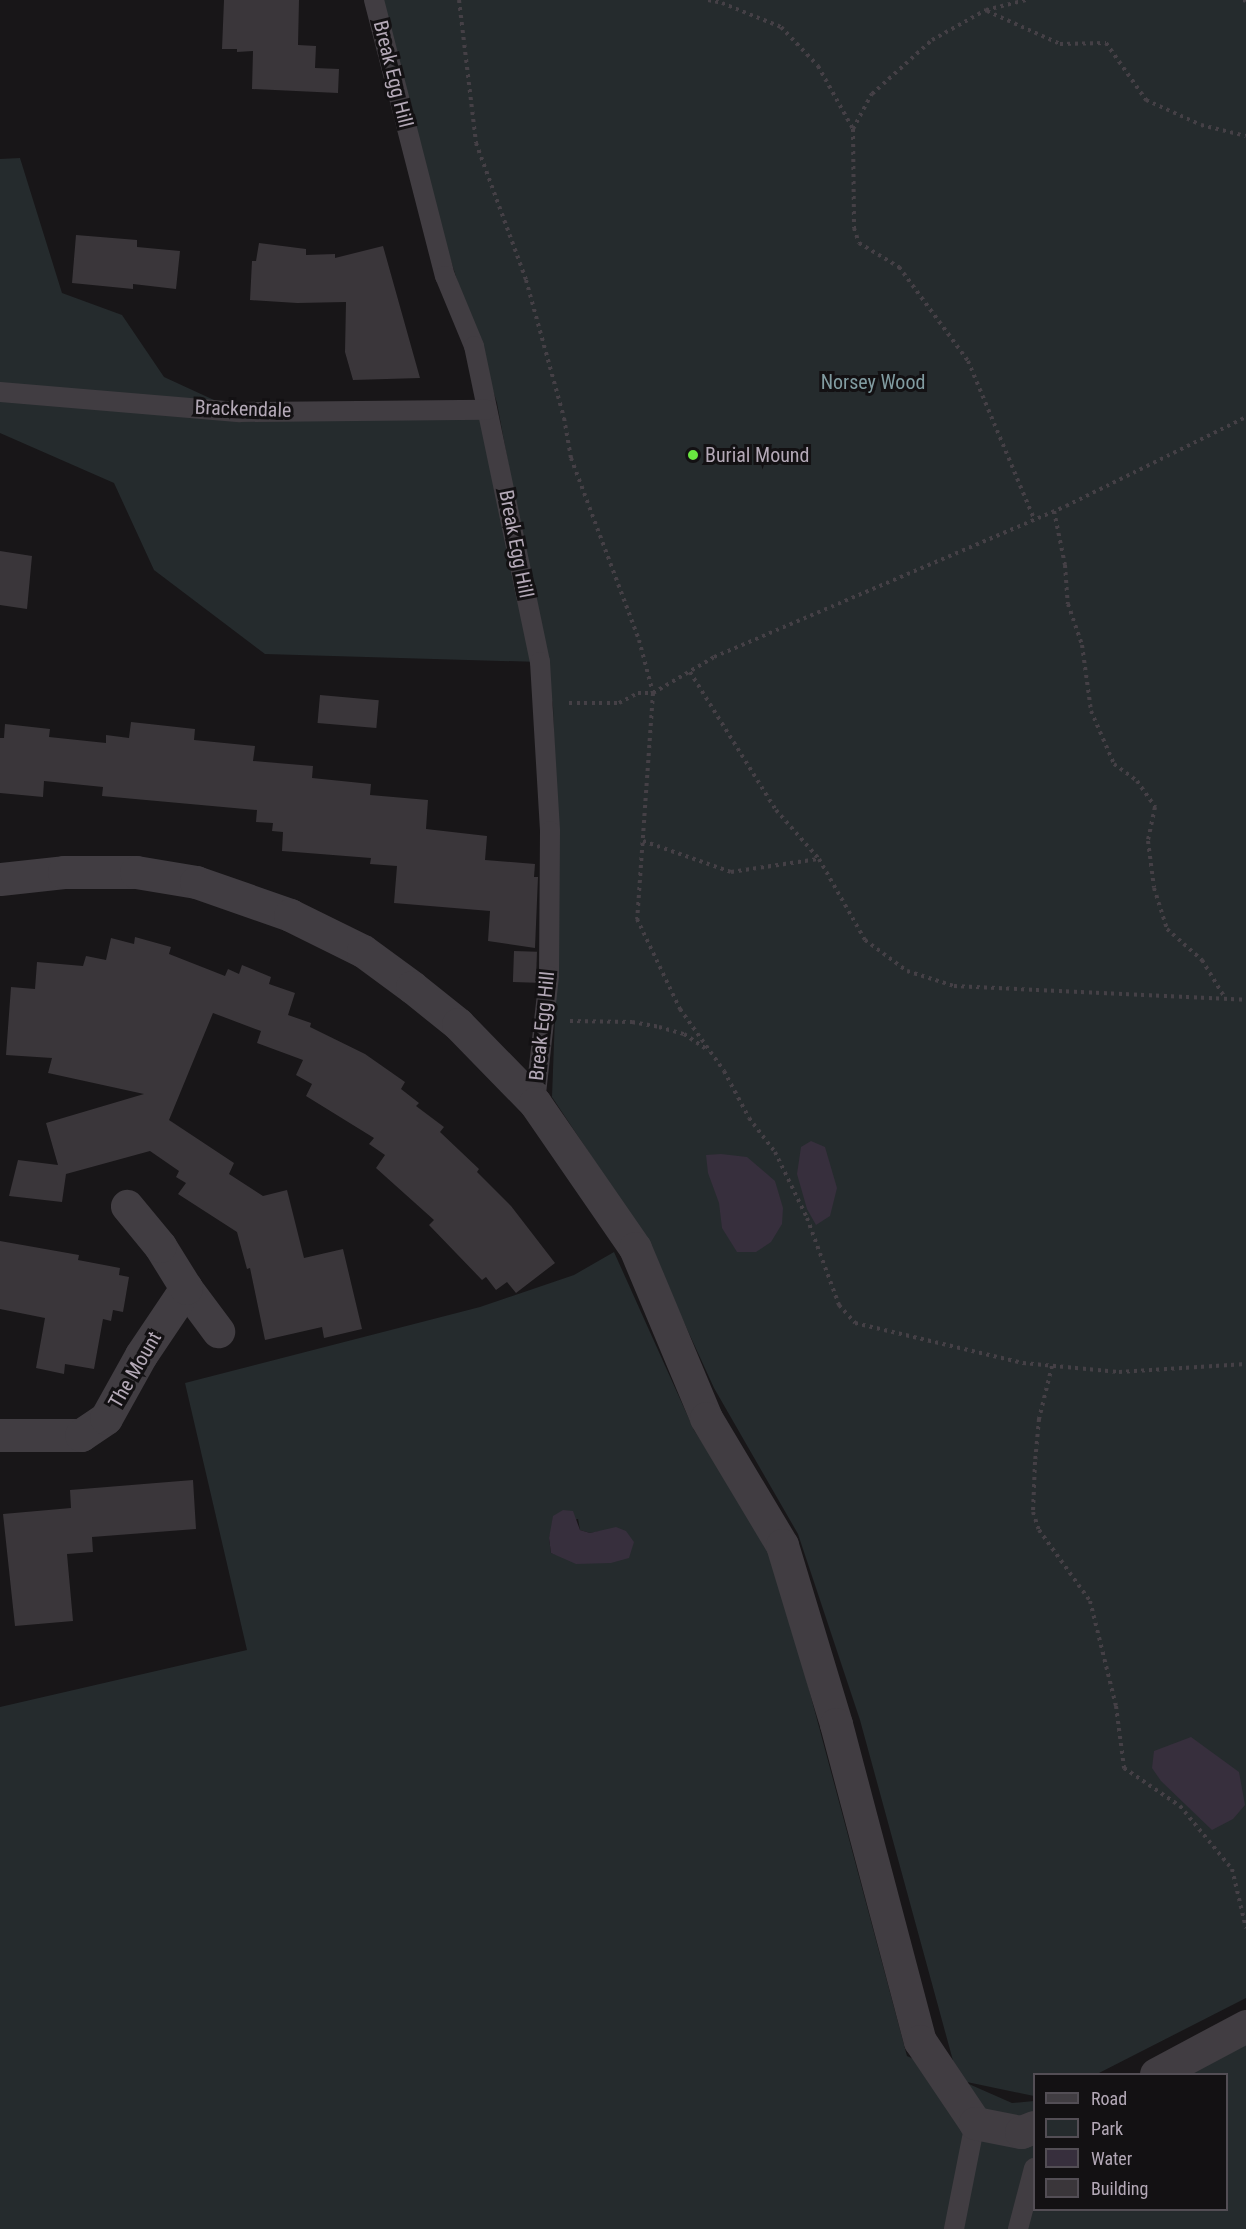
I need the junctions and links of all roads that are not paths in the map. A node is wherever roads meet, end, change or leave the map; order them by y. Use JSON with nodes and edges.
{"nodes":[{"id":1,"x":374,"y":0,"type":"edge"},
{"id":2,"x":0,"y":392,"type":"edge"},
{"id":3,"x":487,"y":410,"type":"junction"},
{"id":4,"x":0,"y":879,"type":"edge"},
{"id":5,"x":535,"y":1103,"type":"junction"},
{"id":6,"x":127,"y":1206,"type":"dead end"},
{"id":7,"x":186,"y":1288,"type":"junction"},
{"id":8,"x":218,"y":1331,"type":"dead end"},
{"id":9,"x":0,"y":1435,"type":"edge"},
{"id":10,"x":1246,"y":2026,"type":"edge"},
{"id":11,"x":1158,"y":2073,"type":"edge"},
{"id":12,"x":975,"y":2123,"type":"junction"},
{"id":13,"x":1033,"y":2128,"type":"edge"},
{"id":14,"x":1033,"y":2175,"type":"edge"},
{"id":15,"x":954,"y":2229,"type":"edge"},
{"id":16,"x":1018,"y":2229,"type":"edge"}],
"edges":[{"from":1,"to":3,"type":"lane","name":"Break Egg Hill"},
{"from":2,"to":3,"type":"lane","name":"Brackendale"},
{"from":3,"to":5,"type":"lane","name":"Break Egg Hill"},
{"from":4,"to":5,"type":"street"},
{"from":5,"to":12,"type":"street"},
{"from":6,"to":7,"type":"street"},
{"from":7,"to":8,"type":"street"},
{"from":7,"to":9,"type":"street","name":"The Mount"},
{"from":10,"to":11,"type":"street"},
{"from":12,"to":13,"type":"street"},
{"from":12,"to":15,"type":"lane"},
{"from":14,"to":16,"type":"lane"}]}
